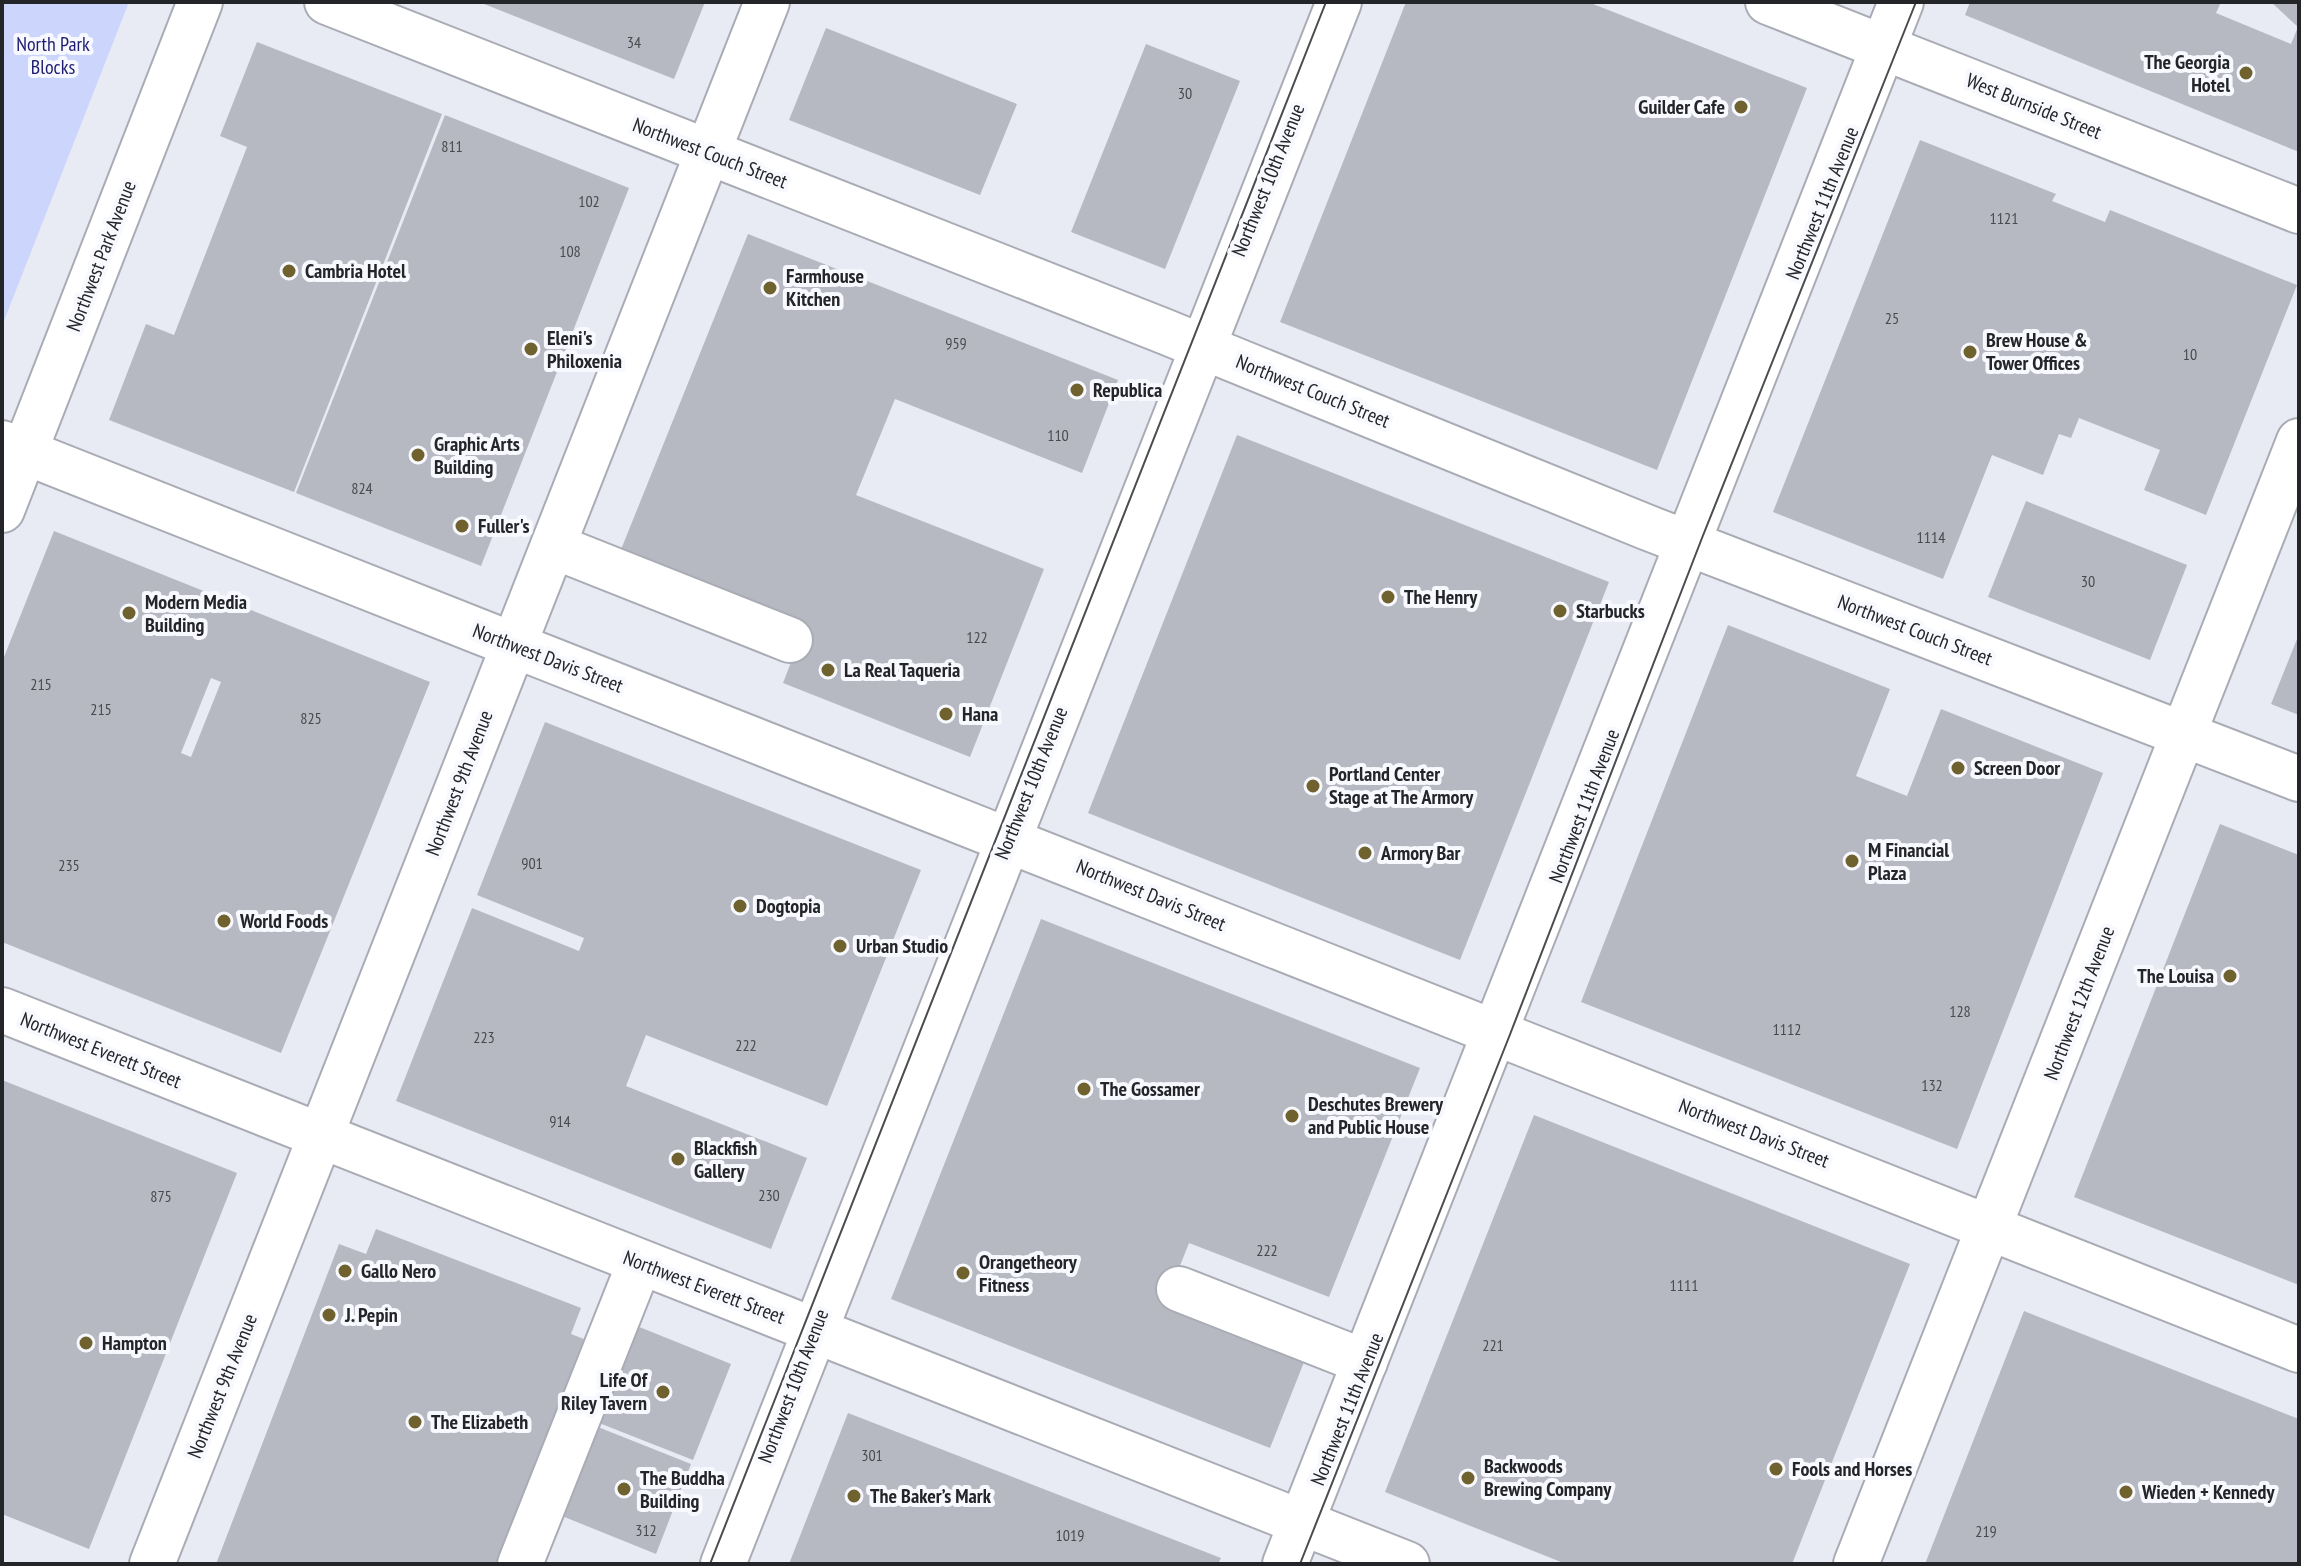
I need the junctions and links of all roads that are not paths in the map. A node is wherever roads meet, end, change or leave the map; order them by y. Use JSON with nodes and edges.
{"nodes":[{"id":1,"x":200,"y":2,"type":"edge"},
{"id":2,"x":327,"y":2,"type":"edge"},
{"id":3,"x":767,"y":2,"type":"edge"},
{"id":4,"x":1339,"y":2,"type":"edge"},
{"id":5,"x":1768,"y":2,"type":"edge"},
{"id":6,"x":1901,"y":2,"type":"edge"},
{"id":7,"x":1884,"y":48,"type":"junction"},
{"id":8,"x":708,"y":151,"type":"junction"},
{"id":9,"x":2299,"y":211,"type":"edge"},
{"id":10,"x":1203,"y":347,"type":"junction"},
{"id":11,"x":2299,"y":441,"type":"edge"},
{"id":12,"x":14,"y":447,"type":"edge"},
{"id":13,"x":2,"y":510,"type":"edge"},
{"id":14,"x":1688,"y":543,"type":"junction"},
{"id":15,"x":553,"y":546,"type":"junction"},
{"id":16,"x":790,"y":640,"type":"dead end"},
{"id":17,"x":514,"y":645,"type":"junction"},
{"id":18,"x":2184,"y":734,"type":"junction"},
{"id":19,"x":2299,"y":779,"type":"edge"},
{"id":20,"x":1009,"y":839,"type":"junction"},
{"id":21,"x":2,"y":1010,"type":"edge"},
{"id":22,"x":1496,"y":1032,"type":"junction"},
{"id":23,"x":320,"y":1136,"type":"junction"},
{"id":24,"x":1989,"y":1227,"type":"junction"},
{"id":25,"x":640,"y":1262,"type":"junction"},
{"id":26,"x":1179,"y":1289,"type":"dead end"},
{"id":27,"x":815,"y":1331,"type":"junction"},
{"id":28,"x":2299,"y":1350,"type":"edge"},
{"id":29,"x":1365,"y":1362,"type":"junction"},
{"id":30,"x":1302,"y":1522,"type":"junction"},
{"id":31,"x":152,"y":1564,"type":"edge"},
{"id":32,"x":520,"y":1564,"type":"edge"},
{"id":33,"x":723,"y":1564,"type":"edge"},
{"id":34,"x":1285,"y":1564,"type":"edge"},
{"id":35,"x":1407,"y":1564,"type":"edge"},
{"id":36,"x":1856,"y":1564,"type":"edge"}],
"edges":[{"from":1,"to":12,"type":"street","name":"Northwest Park Avenue"},
{"from":2,"to":8,"type":"street","name":"Northwest Couch Street"},
{"from":3,"to":8,"type":"street","name":"Northwest 9th Avenue"},
{"from":4,"to":10,"type":"street","name":"Northwest 10th Avenue"},
{"from":5,"to":7,"type":"street","name":"West Burnside Street"},
{"from":6,"to":7,"type":"street","name":"Northwest 11th Avenue"},
{"from":7,"to":9,"type":"street","name":"West Burnside Street"},
{"from":7,"to":14,"type":"street","name":"Northwest 11th Avenue"},
{"from":8,"to":10,"type":"street","name":"Northwest Couch Street"},
{"from":8,"to":15,"type":"street","name":"Northwest 9th Avenue"},
{"from":10,"to":14,"type":"street","name":"Northwest Couch Street"},
{"from":10,"to":20,"type":"street","name":"Northwest 10th Avenue"},
{"from":11,"to":18,"type":"street","name":"Northwest 12th Avenue"},
{"from":12,"to":13,"type":"street","name":"Northwest Park Avenue"},
{"from":12,"to":17,"type":"street","name":"Northwest Davis Street"},
{"from":14,"to":18,"type":"street","name":"Northwest Couch Street"},
{"from":14,"to":22,"type":"street","name":"Northwest 11th Avenue"},
{"from":15,"to":16,"type":"street"},
{"from":15,"to":17,"type":"street","name":"Northwest 9th Avenue"},
{"from":17,"to":20,"type":"street","name":"Northwest Davis Street"},
{"from":17,"to":23,"type":"street","name":"Northwest 9th Avenue"},
{"from":18,"to":19,"type":"street","name":"Northwest Couch Street"},
{"from":18,"to":24,"type":"street","name":"Northwest 12th Avenue"},
{"from":20,"to":22,"type":"street","name":"Northwest Davis Street"},
{"from":20,"to":27,"type":"street","name":"Northwest 10th Avenue"},
{"from":21,"to":23,"type":"street","name":"Northwest Everett Street"},
{"from":22,"to":24,"type":"street","name":"Northwest Davis Street"},
{"from":22,"to":29,"type":"street","name":"Northwest 11th Avenue"},
{"from":23,"to":25,"type":"street","name":"Northwest Everett Street"},
{"from":23,"to":31,"type":"street","name":"Northwest 9th Avenue"},
{"from":24,"to":28,"type":"street","name":"Northwest Davis Street"},
{"from":24,"to":36,"type":"street","name":"Northwest 12th Avenue"},
{"from":25,"to":27,"type":"street","name":"Northwest Everett Street"},
{"from":25,"to":32,"type":"street"},
{"from":26,"to":29,"type":"street"},
{"from":27,"to":30,"type":"street","name":"Northwest Everett Street"},
{"from":27,"to":33,"type":"street","name":"Northwest 10th Avenue"},
{"from":29,"to":30,"type":"street","name":"Northwest 11th Avenue"},
{"from":30,"to":34,"type":"street","name":"Northwest 11th Avenue"},
{"from":30,"to":35,"type":"street","name":"Northwest Everett Street"}]}
